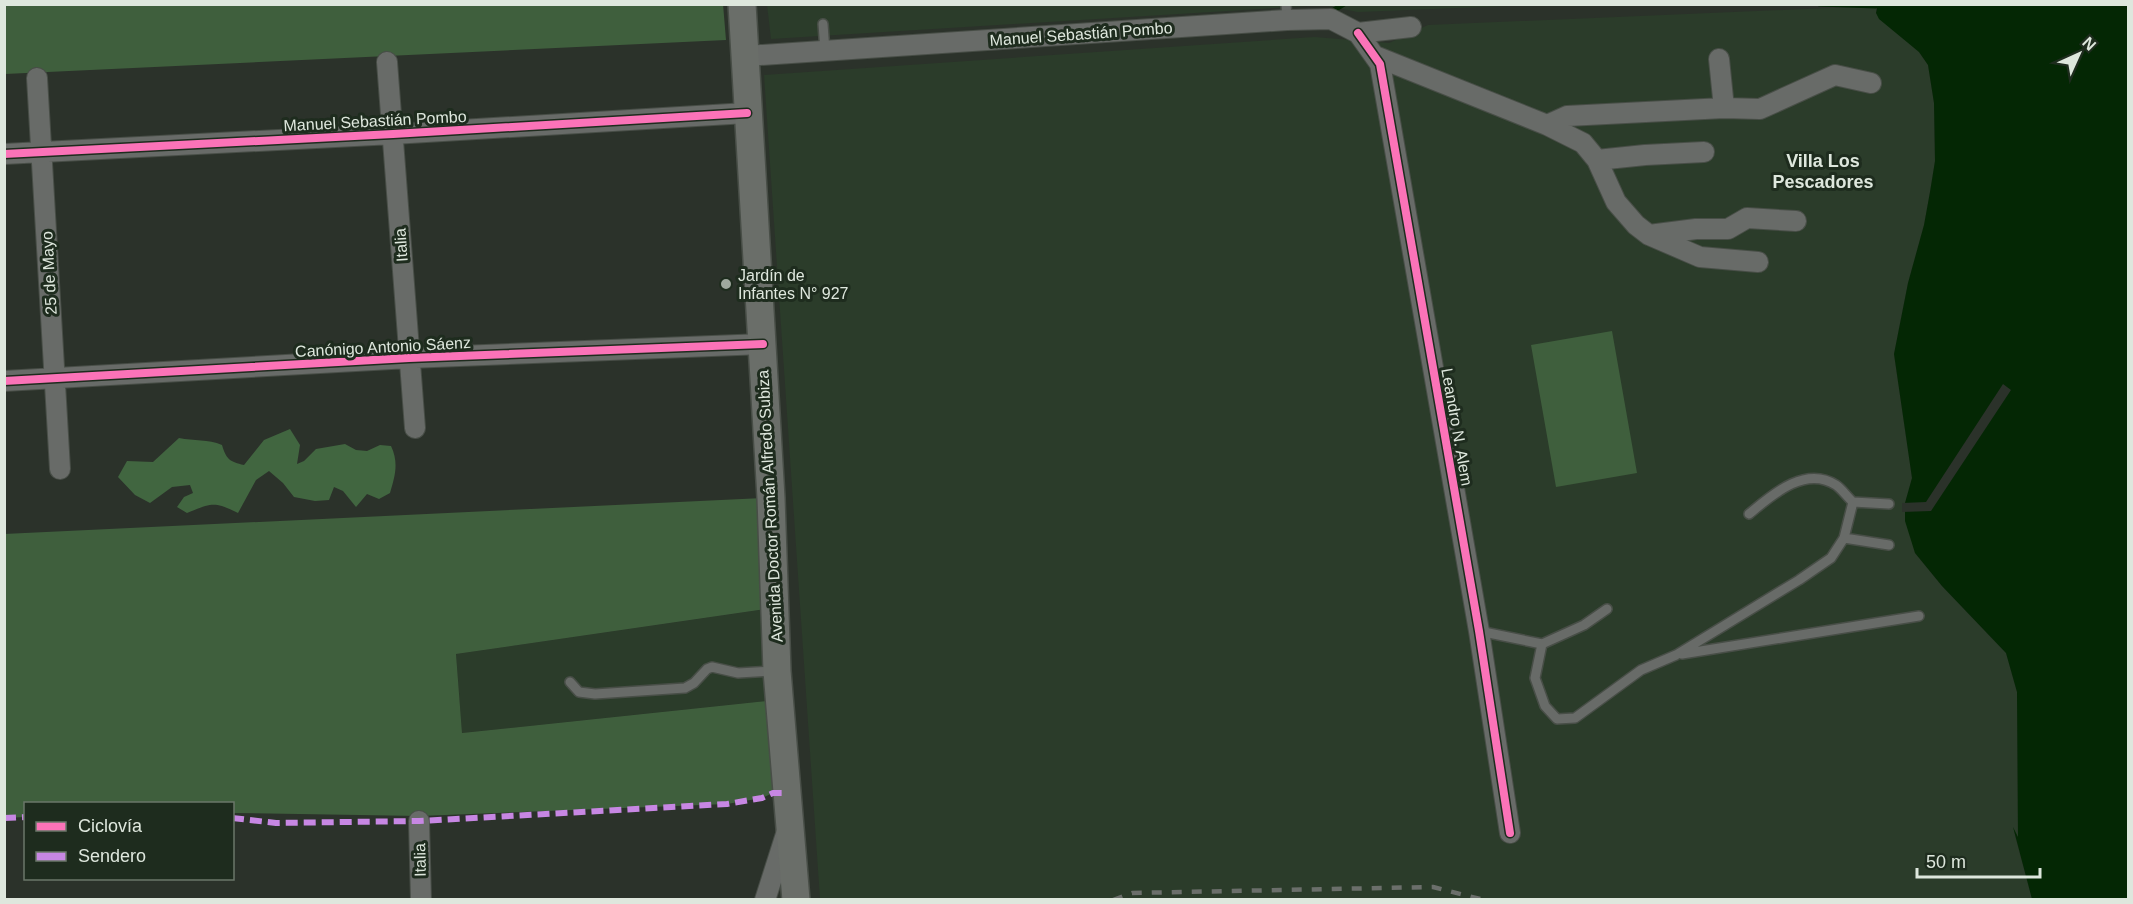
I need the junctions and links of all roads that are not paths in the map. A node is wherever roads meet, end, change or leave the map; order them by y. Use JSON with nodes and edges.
{"nodes":[{"id":1,"x":742,"y":4,"type":"edge"},
{"id":2,"x":1286,"y":12,"type":"edge"},
{"id":3,"x":823,"y":24,"type":"dead end"},
{"id":4,"x":1411,"y":27,"type":"dead end"},
{"id":5,"x":1358,"y":33,"type":"junction"},
{"id":6,"x":825,"y":51,"type":"junction"},
{"id":7,"x":746,"y":56,"type":"junction"},
{"id":8,"x":1375,"y":57,"type":"junction"},
{"id":9,"x":1719,"y":59,"type":"dead end"},
{"id":10,"x":387,"y":62,"type":"dead end"},
{"id":11,"x":38,"y":78,"type":"dead end"},
{"id":12,"x":1871,"y":83,"type":"dead end"},
{"id":13,"x":1724,"y":108,"type":"junction"},
{"id":14,"x":747,"y":113,"type":"junction"},
{"id":15,"x":1546,"y":125,"type":"junction"},
{"id":16,"x":393,"y":134,"type":"junction"},
{"id":17,"x":43,"y":151,"type":"junction"},
{"id":18,"x":1704,"y":152,"type":"dead end"},
{"id":19,"x":4,"y":154,"type":"edge"},
{"id":20,"x":1597,"y":160,"type":"junction"},
{"id":21,"x":1797,"y":221,"type":"dead end"},
{"id":22,"x":1649,"y":235,"type":"junction"},
{"id":23,"x":1758,"y":262,"type":"dead end"},
{"id":24,"x":763,"y":344,"type":"junction"},
{"id":25,"x":409,"y":358,"type":"junction"},
{"id":26,"x":55,"y":379,"type":"junction"},
{"id":27,"x":4,"y":381,"type":"edge"},
{"id":28,"x":415,"y":428,"type":"dead end"},
{"id":29,"x":60,"y":468,"type":"dead end"},
{"id":30,"x":1853,"y":502,"type":"junction"},
{"id":31,"x":1889,"y":504,"type":"dead end"},
{"id":32,"x":1749,"y":514,"type":"dead end"},
{"id":33,"x":1844,"y":538,"type":"junction"},
{"id":34,"x":1889,"y":545,"type":"dead end"},
{"id":35,"x":1607,"y":609,"type":"dead end"},
{"id":36,"x":1919,"y":616,"type":"dead end"},
{"id":37,"x":1479,"y":631,"type":"junction"},
{"id":38,"x":1542,"y":644,"type":"junction"},
{"id":39,"x":1676,"y":655,"type":"junction"},
{"id":40,"x":777,"y":671,"type":"junction"},
{"id":41,"x":570,"y":682,"type":"dead end"},
{"id":42,"x":419,"y":821,"type":"dead end"},
{"id":43,"x":789,"y":823,"type":"junction"},
{"id":44,"x":1510,"y":833,"type":"dead end"},
{"id":45,"x":421,"y":900,"type":"edge"},
{"id":46,"x":765,"y":900,"type":"edge"},
{"id":47,"x":796,"y":900,"type":"edge"}],
"edges":[{"from":1,"to":7,"type":"main road","name":"Avenida Doctor Román Alfredo Subiza"},
{"from":2,"to":5,"type":"street","name":"Manuel Sebastián Pombo"},
{"from":2,"to":6,"type":"street","name":"Manuel Sebastián Pombo"},
{"from":3,"to":6,"type":"lane"},
{"from":4,"to":5,"type":"street"},
{"from":5,"to":8,"type":"street","name":"Leandro N. Alem"},
{"from":6,"to":7,"type":"street","name":"Manuel Sebastián Pombo"},
{"from":7,"to":14,"type":"main road","name":"Avenida Doctor Román Alfredo Subiza"},
{"from":8,"to":15,"type":"street"},
{"from":8,"to":37,"type":"street","name":"Leandro N. Alem"},
{"from":9,"to":13,"type":"street"},
{"from":10,"to":16,"type":"street","name":"Italia"},
{"from":11,"to":17,"type":"street","name":"25 de Mayo"},
{"from":12,"to":13,"type":"street"},
{"from":13,"to":15,"type":"street"},
{"from":14,"to":16,"type":"street","name":"Manuel Sebastián Pombo"},
{"from":14,"to":24,"type":"main road","name":"Avenida Doctor Román Alfredo Subiza"},
{"from":15,"to":20,"type":"street"},
{"from":16,"to":17,"type":"street","name":"Manuel Sebastián Pombo"},
{"from":16,"to":25,"type":"street","name":"Italia"},
{"from":17,"to":19,"type":"street","name":"Manuel Sebastián Pombo"},
{"from":17,"to":26,"type":"street","name":"25 de Mayo"},
{"from":18,"to":20,"type":"street"},
{"from":20,"to":22,"type":"street"},
{"from":21,"to":22,"type":"street"},
{"from":22,"to":23,"type":"street"},
{"from":24,"to":25,"type":"street","name":"Canónigo Antonio Sáenz"},
{"from":24,"to":40,"type":"main road","name":"Avenida Doctor Román Alfredo Subiza"},
{"from":25,"to":26,"type":"street","name":"Canónigo Antonio Sáenz"},
{"from":25,"to":28,"type":"street","name":"Italia"},
{"from":26,"to":27,"type":"street","name":"Canónigo Antonio Sáenz"},
{"from":26,"to":29,"type":"street","name":"25 de Mayo"},
{"from":30,"to":31,"type":"lane"},
{"from":30,"to":32,"type":"lane"},
{"from":30,"to":33,"type":"lane"},
{"from":33,"to":34,"type":"lane"},
{"from":33,"to":39,"type":"lane"},
{"from":35,"to":38,"type":"lane"},
{"from":36,"to":39,"type":"lane"},
{"from":37,"to":38,"type":"lane"},
{"from":37,"to":44,"type":"street","name":"Leandro N. Alem"},
{"from":38,"to":39,"type":"lane"},
{"from":40,"to":41,"type":"lane"},
{"from":40,"to":43,"type":"main road","name":"Avenida Doctor Román Alfredo Subiza"},
{"from":42,"to":45,"type":"street","name":"Italia"},
{"from":43,"to":46,"type":"street"},
{"from":43,"to":47,"type":"main road","name":"Avenida Doctor Román Alfredo Subiza"}]}
